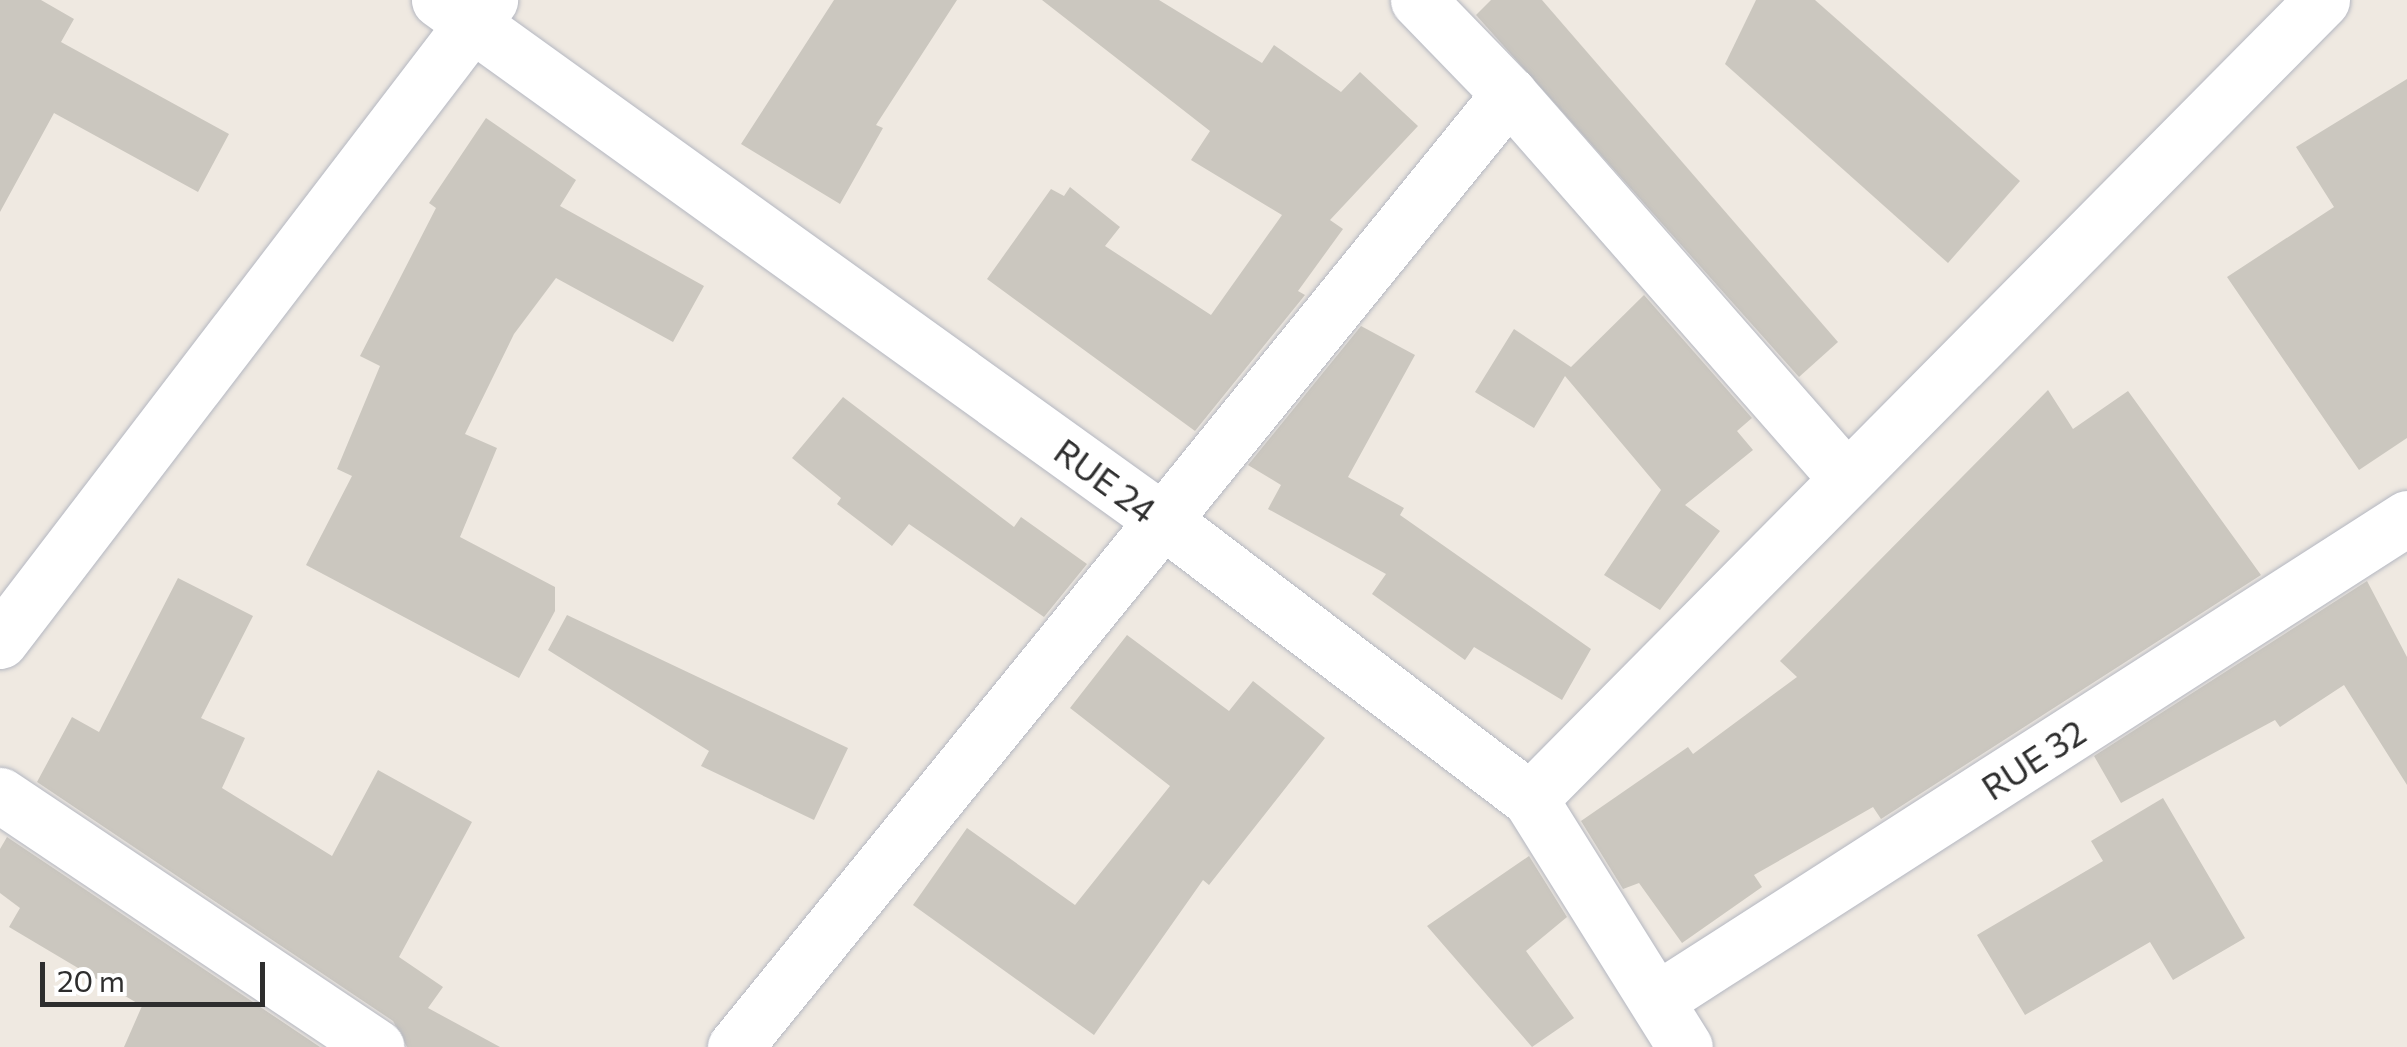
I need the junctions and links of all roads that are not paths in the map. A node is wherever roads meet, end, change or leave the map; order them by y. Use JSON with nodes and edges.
{"nodes":[{"id":1,"x":1418,"y":0,"type":"edge"},
{"id":2,"x":2322,"y":0,"type":"edge"},
{"id":3,"x":467,"y":8,"type":"edge"},
{"id":4,"x":1510,"y":94,"type":"junction"},
{"id":5,"x":1845,"y":476,"type":"junction"},
{"id":6,"x":2407,"y":518,"type":"edge"},
{"id":7,"x":1165,"y":522,"type":"junction"},
{"id":8,"x":6,"y":620,"type":"edge"},
{"id":9,"x":0,"y":795,"type":"edge"},
{"id":10,"x":1530,"y":799,"type":"junction"},
{"id":11,"x":1658,"y":999,"type":"junction"},
{"id":12,"x":376,"y":1047,"type":"edge"},
{"id":13,"x":735,"y":1047,"type":"edge"},
{"id":14,"x":1685,"y":1047,"type":"edge"}],
"edges":[{"from":1,"to":4,"type":"street"},
{"from":2,"to":5,"type":"street"},
{"from":3,"to":7,"type":"street","name":"RUE 24"},
{"from":3,"to":8,"type":"street"},
{"from":4,"to":5,"type":"street"},
{"from":4,"to":7,"type":"street"},
{"from":5,"to":10,"type":"street"},
{"from":6,"to":11,"type":"street","name":"RUE 32"},
{"from":7,"to":10,"type":"street","name":"RUE 24"},
{"from":7,"to":13,"type":"street"},
{"from":9,"to":12,"type":"street"},
{"from":10,"to":11,"type":"street","name":"RUE 24"},
{"from":11,"to":14,"type":"street","name":"RUE 24"}]}
